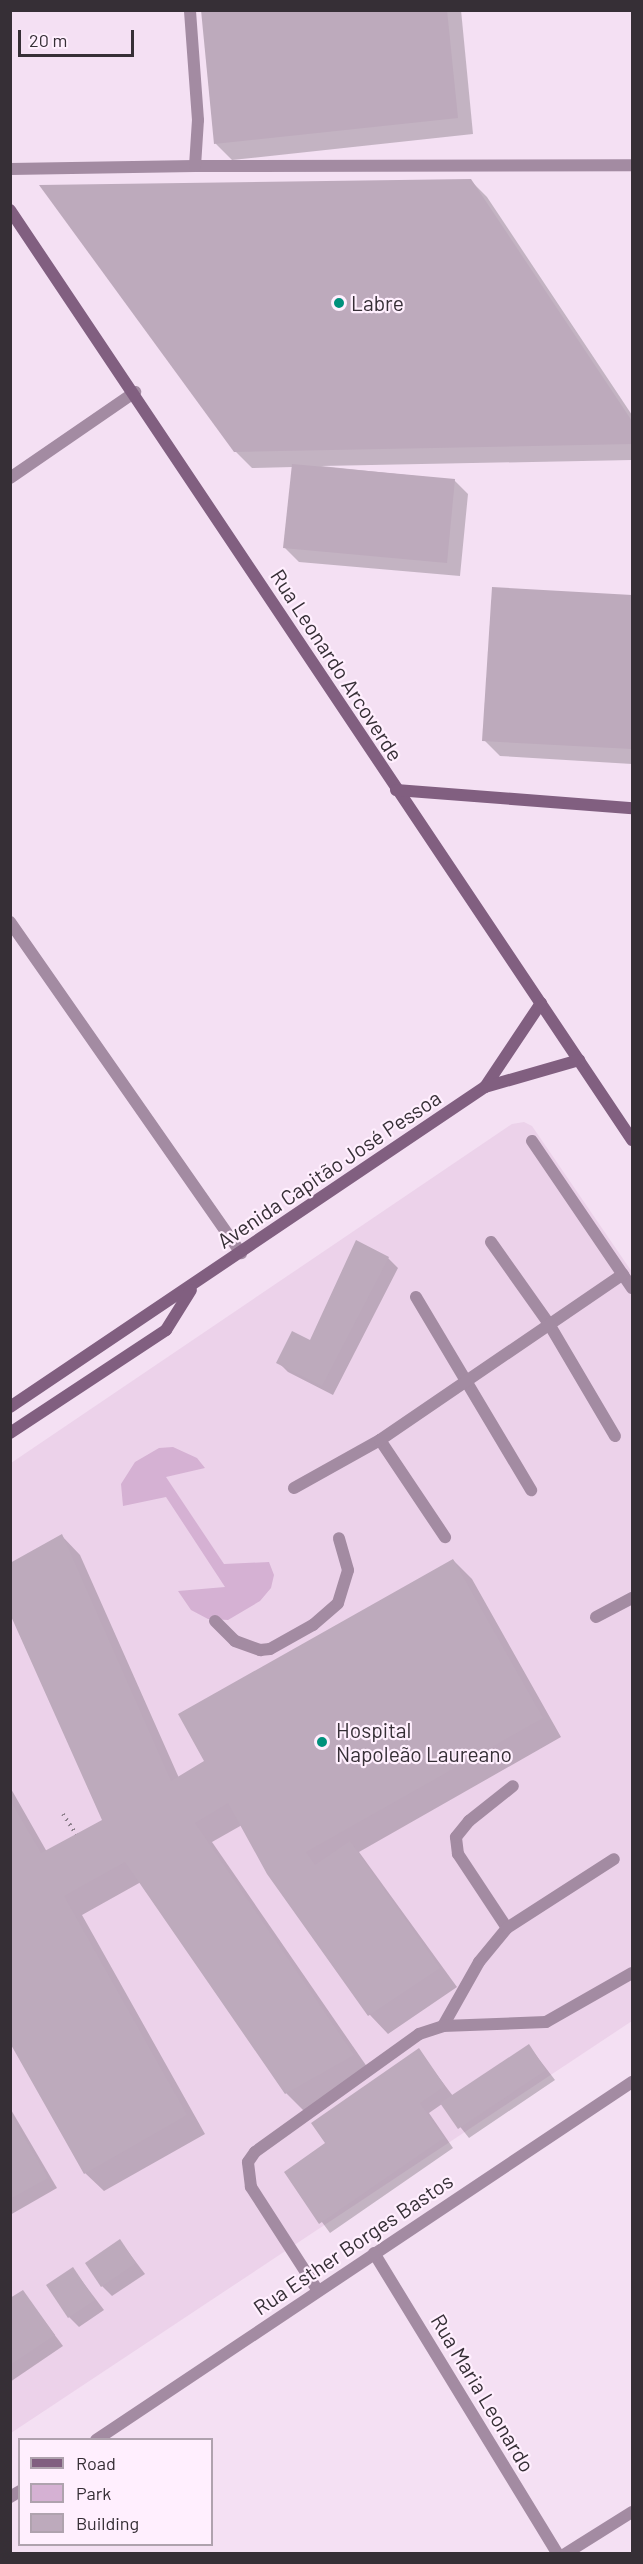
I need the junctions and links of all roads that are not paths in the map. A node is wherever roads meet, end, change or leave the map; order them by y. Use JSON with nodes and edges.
{"nodes":[{"id":1,"x":190,"y":10,"type":"edge"},
{"id":2,"x":633,"y":165,"type":"edge"},
{"id":3,"x":195,"y":166,"type":"junction"},
{"id":4,"x":10,"y":169,"type":"edge"},
{"id":5,"x":10,"y":210,"type":"edge"},
{"id":6,"x":135,"y":392,"type":"junction"},
{"id":7,"x":10,"y":478,"type":"edge"},
{"id":8,"x":396,"y":790,"type":"junction"},
{"id":9,"x":633,"y":808,"type":"edge"},
{"id":10,"x":10,"y":922,"type":"edge"},
{"id":11,"x":541,"y":1003,"type":"junction"},
{"id":12,"x":579,"y":1060,"type":"junction"},
{"id":13,"x":485,"y":1087,"type":"junction"},
{"id":14,"x":633,"y":1140,"type":"edge"},
{"id":15,"x":531,"y":1141,"type":"dead end"},
{"id":16,"x":491,"y":1242,"type":"dead end"},
{"id":17,"x":241,"y":1253,"type":"junction"},
{"id":18,"x":624,"y":1274,"type":"junction"},
{"id":19,"x":195,"y":1284,"type":"junction"},
{"id":20,"x":633,"y":1287,"type":"edge"},
{"id":21,"x":416,"y":1297,"type":"dead end"},
{"id":22,"x":549,"y":1324,"type":"junction"},
{"id":23,"x":467,"y":1381,"type":"junction"},
{"id":24,"x":10,"y":1407,"type":"edge"},
{"id":25,"x":10,"y":1433,"type":"edge"},
{"id":26,"x":615,"y":1436,"type":"dead end"},
{"id":27,"x":380,"y":1440,"type":"junction"},
{"id":28,"x":294,"y":1488,"type":"dead end"},
{"id":29,"x":531,"y":1490,"type":"dead end"},
{"id":30,"x":445,"y":1537,"type":"dead end"},
{"id":31,"x":339,"y":1538,"type":"dead end"},
{"id":32,"x":633,"y":1598,"type":"edge"},
{"id":33,"x":596,"y":1617,"type":"dead end"},
{"id":34,"x":214,"y":1621,"type":"dead end"},
{"id":35,"x":513,"y":1786,"type":"dead end"},
{"id":36,"x":614,"y":1859,"type":"dead end"},
{"id":37,"x":507,"y":1928,"type":"junction"},
{"id":38,"x":633,"y":1973,"type":"edge"},
{"id":39,"x":442,"y":2026,"type":"junction"},
{"id":40,"x":633,"y":2082,"type":"edge"},
{"id":41,"x":374,"y":2253,"type":"junction"},
{"id":42,"x":318,"y":2291,"type":"junction"},
{"id":43,"x":98,"y":2438,"type":"edge"},
{"id":44,"x":633,"y":2512,"type":"edge"},
{"id":45,"x":558,"y":2553,"type":"edge"},
{"id":46,"x":565,"y":2553,"type":"edge"}],
"edges":[{"from":1,"to":3,"type":"street"},
{"from":2,"to":3,"type":"street"},
{"from":3,"to":4,"type":"street"},
{"from":5,"to":6,"type":"street","name":"Rua Leonardo Arcoverde"},
{"from":6,"to":7,"type":"street"},
{"from":6,"to":8,"type":"street","name":"Rua Leonardo Arcoverde"},
{"from":8,"to":9,"type":"street"},
{"from":8,"to":11,"type":"street","name":"Rua Leonardo Arcoverde"},
{"from":10,"to":17,"type":"street"},
{"from":11,"to":12,"type":"street","name":"Rua Leonardo Arcoverde"},
{"from":11,"to":13,"type":"street","name":"Avenida Capitão José Pessoa"},
{"from":12,"to":13,"type":"street","name":"Avenida Capitão José Pessoa"},
{"from":12,"to":14,"type":"street","name":"Rua Leonardo Arcoverde"},
{"from":13,"to":17,"type":"street","name":"Avenida Capitão José Pessoa"},
{"from":15,"to":18,"type":"street"},
{"from":16,"to":22,"type":"street"},
{"from":17,"to":19,"type":"street","name":"Avenida Capitão José Pessoa"},
{"from":18,"to":20,"type":"street"},
{"from":18,"to":22,"type":"street"},
{"from":19,"to":24,"type":"street","name":"Avenida Capitão José Pessoa"},
{"from":19,"to":25,"type":"street","name":"Avenida Capitão José Pessoa"},
{"from":21,"to":23,"type":"street"},
{"from":22,"to":23,"type":"street"},
{"from":22,"to":26,"type":"street"},
{"from":23,"to":27,"type":"street"},
{"from":23,"to":29,"type":"street"},
{"from":27,"to":28,"type":"street"},
{"from":27,"to":30,"type":"street"},
{"from":31,"to":34,"type":"street"},
{"from":32,"to":33,"type":"street"},
{"from":35,"to":37,"type":"street"},
{"from":36,"to":37,"type":"street"},
{"from":37,"to":39,"type":"street"},
{"from":38,"to":39,"type":"street"},
{"from":39,"to":42,"type":"street"},
{"from":40,"to":41,"type":"street","name":"Rua Esther Borges Bastos"},
{"from":41,"to":42,"type":"street","name":"Rua Esther Borges Bastos"},
{"from":41,"to":45,"type":"street","name":"Rua Maria Leonardo"},
{"from":42,"to":43,"type":"street","name":"Rua Esther Borges Bastos"},
{"from":44,"to":46,"type":"street"}]}
